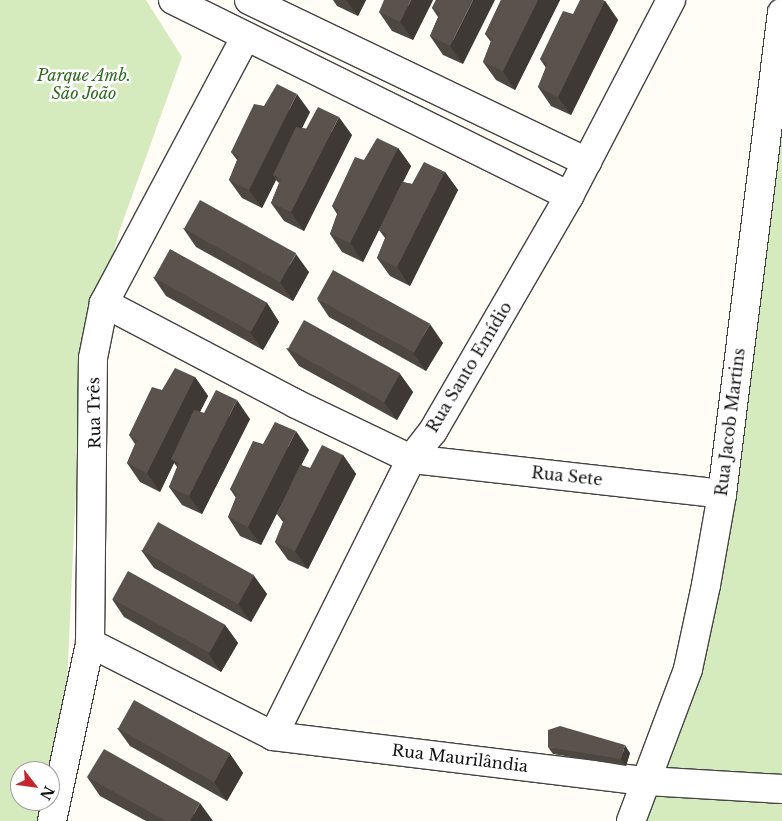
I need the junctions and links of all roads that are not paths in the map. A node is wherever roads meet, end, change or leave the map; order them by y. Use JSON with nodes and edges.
{"nodes":[{"id":1,"x":173,"y":0,"type":"edge"},
{"id":2,"x":249,"y":0,"type":"edge"},
{"id":3,"x":671,"y":0,"type":"edge"},
{"id":4,"x":782,"y":13,"type":"edge"},
{"id":5,"x":245,"y":38,"type":"junction"},
{"id":6,"x":587,"y":162,"type":"junction"},
{"id":7,"x":569,"y":196,"type":"junction"},
{"id":8,"x":104,"y":303,"type":"junction"},
{"id":9,"x":411,"y":458,"type":"junction"},
{"id":10,"x":722,"y":494,"type":"junction"},
{"id":11,"x":90,"y":643,"type":"junction"},
{"id":12,"x":273,"y":736,"type":"junction"},
{"id":13,"x":647,"y":781,"type":"junction"},
{"id":14,"x":782,"y":789,"type":"edge"},
{"id":15,"x":52,"y":821,"type":"edge"},
{"id":16,"x":631,"y":821,"type":"edge"}],
"edges":[{"from":1,"to":5,"type":"street"},
{"from":2,"to":6,"type":"street"},
{"from":3,"to":6,"type":"street","name":"Rua Santo Emídio"},
{"from":4,"to":10,"type":"street","name":"Rua Jacob Martins"},
{"from":5,"to":7,"type":"street"},
{"from":5,"to":8,"type":"street","name":"Rua Três"},
{"from":6,"to":7,"type":"street","name":"Rua Santo Emídio"},
{"from":7,"to":9,"type":"street","name":"Rua Santo Emídio"},
{"from":8,"to":9,"type":"street","name":"Rua Sete"},
{"from":8,"to":11,"type":"street","name":"Rua Três"},
{"from":9,"to":10,"type":"street","name":"Rua Sete"},
{"from":9,"to":12,"type":"street","name":"Rua Santo Emídio"},
{"from":10,"to":13,"type":"street","name":"Rua Jacob Martins"},
{"from":11,"to":12,"type":"street"},
{"from":11,"to":15,"type":"street","name":"Rua Três"},
{"from":12,"to":13,"type":"street","name":"Rua Maurilândia"},
{"from":13,"to":14,"type":"street","name":"Rua Maurilândia"},
{"from":13,"to":16,"type":"street","name":"Rua Jacob Martins"}]}
